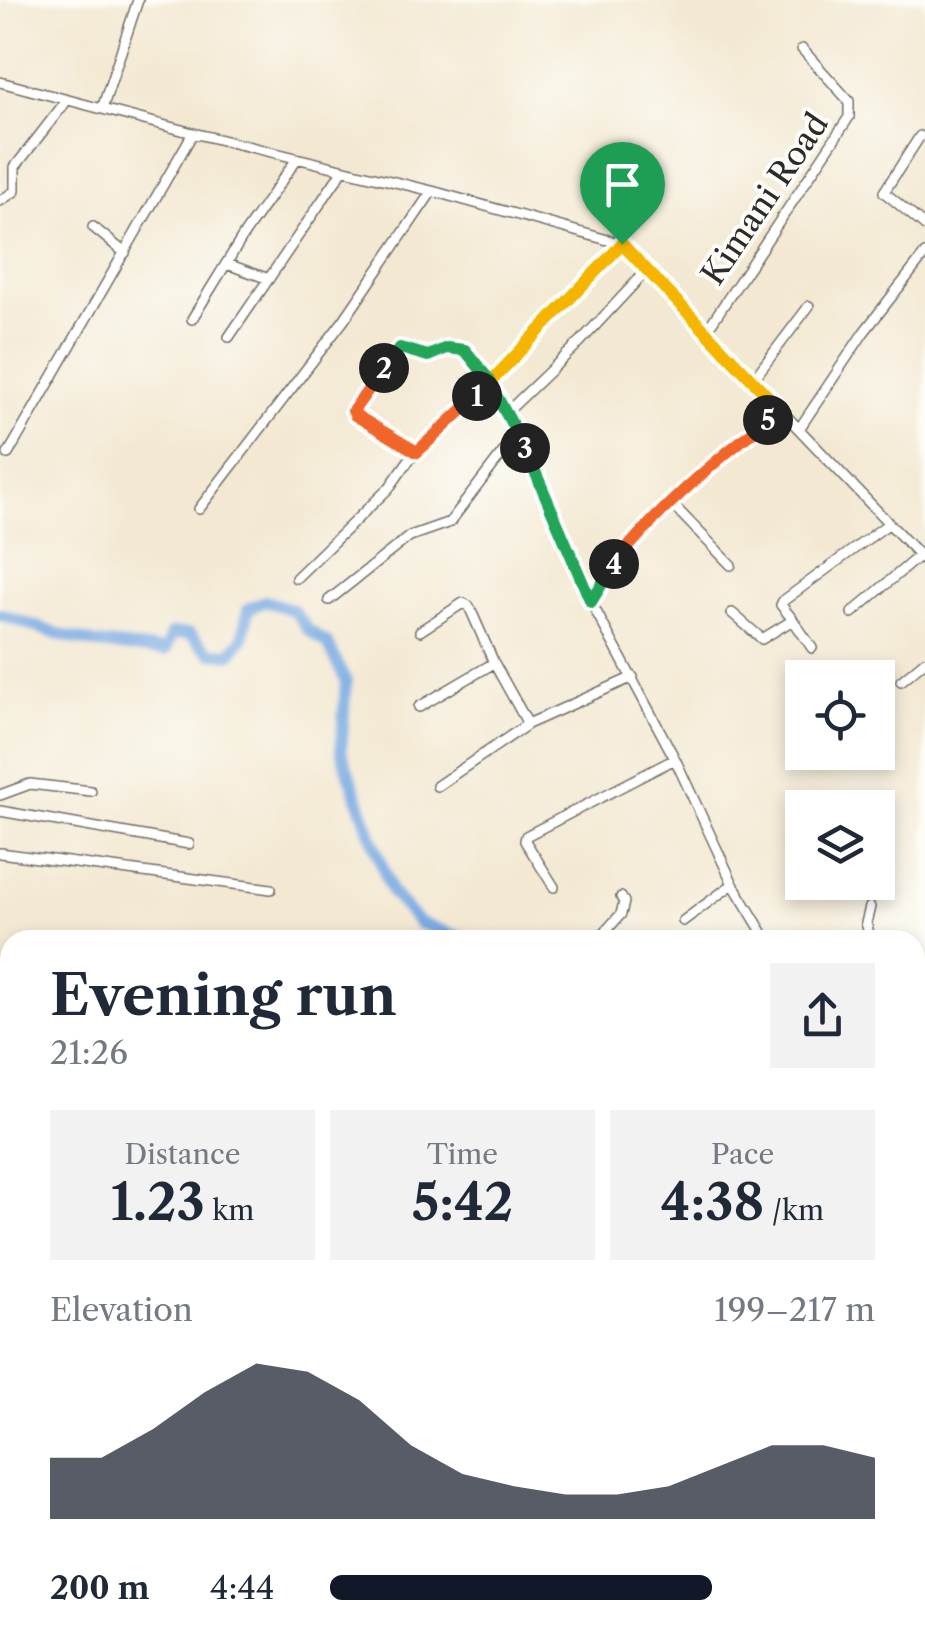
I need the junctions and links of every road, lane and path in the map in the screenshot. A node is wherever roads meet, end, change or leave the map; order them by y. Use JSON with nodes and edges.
{"nodes":[{"id":1,"x":138,"y":0,"type":"edge"},
{"id":2,"x":802,"y":50,"type":"dead end"},
{"id":3,"x":0,"y":82,"type":"edge"},
{"id":4,"x":68,"y":100,"type":"junction"},
{"id":5,"x":102,"y":109,"type":"junction"},
{"id":6,"x":193,"y":133,"type":"junction"},
{"id":7,"x":920,"y":136,"type":"dead end"},
{"id":8,"x":296,"y":160,"type":"junction"},
{"id":9,"x":343,"y":170,"type":"junction"},
{"id":10,"x":432,"y":192,"type":"junction"},
{"id":11,"x":0,"y":201,"type":"edge"},
{"id":12,"x":925,"y":226,"type":"edge"},
{"id":13,"x":93,"y":228,"type":"dead end"},
{"id":14,"x":622,"y":244,"type":"junction"},
{"id":15,"x":124,"y":253,"type":"junction"},
{"id":16,"x":925,"y":254,"type":"edge"},
{"id":17,"x":227,"y":264,"type":"junction"},
{"id":18,"x":648,"y":269,"type":"junction"},
{"id":19,"x":269,"y":279,"type":"junction"},
{"id":20,"x":809,"y":306,"type":"dead end"},
{"id":21,"x":192,"y":319,"type":"dead end"},
{"id":22,"x":706,"y":330,"type":"junction"},
{"id":23,"x":229,"y":337,"type":"dead end"},
{"id":24,"x":753,"y":380,"type":"junction"},
{"id":25,"x":490,"y":383,"type":"junction"},
{"id":26,"x":781,"y":410,"type":"junction"},
{"id":27,"x":506,"y":412,"type":"junction"},
{"id":28,"x":799,"y":429,"type":"junction"},
{"id":29,"x":517,"y":434,"type":"junction"},
{"id":30,"x":417,"y":452,"type":"junction"},
{"id":31,"x":8,"y":454,"type":"dead end"},
{"id":32,"x":672,"y":504,"type":"junction"},
{"id":33,"x":199,"y":508,"type":"dead end"},
{"id":34,"x":888,"y":524,"type":"junction"},
{"id":35,"x":923,"y":558,"type":"edge"},
{"id":36,"x":731,"y":565,"type":"dead end"},
{"id":37,"x":296,"y":578,"type":"dead end"},
{"id":38,"x":329,"y":600,"type":"dead end"},
{"id":39,"x":591,"y":602,"type":"junction"},
{"id":40,"x":732,"y":612,"type":"dead end"},
{"id":41,"x":852,"y":614,"type":"dead end"},
{"id":42,"x":793,"y":620,"type":"junction"},
{"id":43,"x":420,"y":631,"type":"dead end"},
{"id":44,"x":812,"y":648,"type":"dead end"},
{"id":45,"x":925,"y":661,"type":"edge"},
{"id":46,"x":494,"y":662,"type":"junction"},
{"id":47,"x":633,"y":677,"type":"junction"},
{"id":48,"x":901,"y":681,"type":"dead end"},
{"id":49,"x":420,"y":708,"type":"dead end"},
{"id":50,"x":528,"y":724,"type":"junction"},
{"id":51,"x":675,"y":759,"type":"junction"},
{"id":52,"x":437,"y":786,"type":"dead end"},
{"id":53,"x":90,"y":791,"type":"dead end"},
{"id":54,"x":0,"y":795,"type":"edge"},
{"id":55,"x":0,"y":810,"type":"edge"},
{"id":56,"x":190,"y":844,"type":"dead end"},
{"id":57,"x":0,"y":854,"type":"edge"},
{"id":58,"x":734,"y":884,"type":"junction"},
{"id":59,"x":554,"y":887,"type":"dead end"},
{"id":60,"x":271,"y":889,"type":"dead end"},
{"id":61,"x":621,"y":896,"type":"dead end"},
{"id":62,"x":870,"y":907,"type":"dead end"},
{"id":63,"x":683,"y":922,"type":"dead end"},
{"id":64,"x":606,"y":930,"type":"edge"},
{"id":65,"x":761,"y":930,"type":"edge"},
{"id":66,"x":868,"y":930,"type":"edge"}],
"edges":[{"from":1,"to":5,"type":"street"},
{"from":2,"to":22,"type":"street","name":"Kimani Road"},
{"from":3,"to":4,"type":"street"},
{"from":4,"to":5,"type":"street"},
{"from":4,"to":11,"type":"street"},
{"from":5,"to":6,"type":"street"},
{"from":6,"to":8,"type":"street"},
{"from":6,"to":15,"type":"street"},
{"from":7,"to":12,"type":"street"},
{"from":8,"to":9,"type":"street"},
{"from":8,"to":17,"type":"street"},
{"from":9,"to":10,"type":"street"},
{"from":9,"to":19,"type":"street"},
{"from":10,"to":14,"type":"street"},
{"from":10,"to":33,"type":"street"},
{"from":13,"to":15,"type":"street"},
{"from":14,"to":18,"type":"street"},
{"from":14,"to":25,"type":"street"},
{"from":15,"to":31,"type":"street"},
{"from":16,"to":28,"type":"street"},
{"from":17,"to":19,"type":"street"},
{"from":17,"to":21,"type":"street"},
{"from":18,"to":22,"type":"street"},
{"from":18,"to":27,"type":"street"},
{"from":19,"to":23,"type":"street"},
{"from":20,"to":24,"type":"street"},
{"from":22,"to":24,"type":"street"},
{"from":24,"to":26,"type":"street"},
{"from":25,"to":27,"type":"street"},
{"from":25,"to":30,"type":"street"},
{"from":25,"to":30,"type":"street"},
{"from":26,"to":28,"type":"street"},
{"from":26,"to":32,"type":"street"},
{"from":27,"to":29,"type":"street"},
{"from":28,"to":34,"type":"street"},
{"from":29,"to":38,"type":"street"},
{"from":29,"to":39,"type":"street"},
{"from":30,"to":37,"type":"street"},
{"from":32,"to":36,"type":"street"},
{"from":32,"to":39,"type":"street"},
{"from":34,"to":35,"type":"street"},
{"from":34,"to":42,"type":"street"},
{"from":35,"to":41,"type":"street"},
{"from":39,"to":47,"type":"street"},
{"from":40,"to":42,"type":"street"},
{"from":42,"to":44,"type":"street"},
{"from":43,"to":46,"type":"street"},
{"from":45,"to":48,"type":"street"},
{"from":46,"to":49,"type":"street"},
{"from":46,"to":50,"type":"street"},
{"from":47,"to":50,"type":"street"},
{"from":47,"to":51,"type":"street"},
{"from":50,"to":52,"type":"street"},
{"from":51,"to":58,"type":"street"},
{"from":51,"to":59,"type":"street"},
{"from":53,"to":54,"type":"street"},
{"from":55,"to":56,"type":"street"},
{"from":57,"to":60,"type":"street"},
{"from":58,"to":63,"type":"street"},
{"from":58,"to":65,"type":"street"},
{"from":61,"to":64,"type":"street"},
{"from":62,"to":66,"type":"street"}]}
